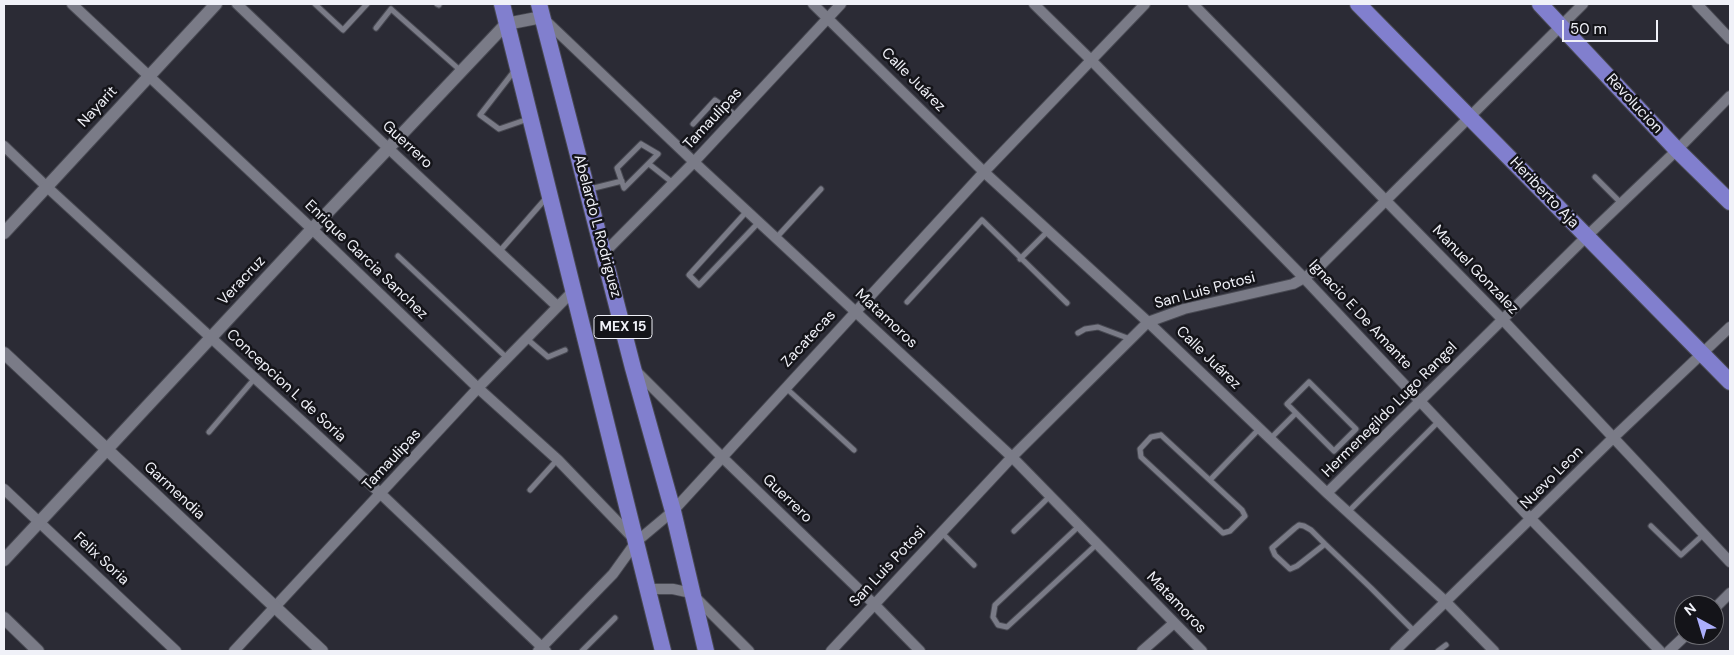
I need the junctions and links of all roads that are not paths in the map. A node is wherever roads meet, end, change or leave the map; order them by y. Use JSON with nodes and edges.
{"nodes":[{"id":1,"x":72,"y":4,"type":"edge"},
{"id":2,"x":216,"y":4,"type":"edge"},
{"id":3,"x":237,"y":4,"type":"edge"},
{"id":4,"x":315,"y":4,"type":"edge"},
{"id":5,"x":367,"y":4,"type":"edge"},
{"id":6,"x":502,"y":4,"type":"edge"},
{"id":7,"x":813,"y":4,"type":"edge"},
{"id":8,"x":841,"y":4,"type":"edge"},
{"id":9,"x":1034,"y":4,"type":"edge"},
{"id":10,"x":1145,"y":4,"type":"edge"},
{"id":11,"x":1193,"y":4,"type":"edge"},
{"id":12,"x":1358,"y":4,"type":"edge"},
{"id":13,"x":1540,"y":4,"type":"edge"},
{"id":14,"x":1583,"y":4,"type":"edge"},
{"id":15,"x":1698,"y":4,"type":"edge"},
{"id":16,"x":540,"y":10,"type":"edge"},
{"id":17,"x":828,"y":18,"type":"junction"},
{"id":18,"x":506,"y":24,"type":"junction"},
{"id":19,"x":1561,"y":25,"type":"junction"},
{"id":20,"x":376,"y":28,"type":"dead end"},
{"id":21,"x":1730,"y":39,"type":"edge"},
{"id":22,"x":1091,"y":60,"type":"junction"},
{"id":23,"x":517,"y":68,"type":"junction"},
{"id":24,"x":461,"y":71,"type":"junction"},
{"id":25,"x":149,"y":77,"type":"junction"},
{"id":26,"x":1730,"y":96,"type":"edge"},
{"id":27,"x":736,"y":116,"type":"junction"},
{"id":28,"x":1470,"y":117,"type":"junction"},
{"id":29,"x":530,"y":119,"type":"junction"},
{"id":30,"x":693,"y":124,"type":"dead end"},
{"id":31,"x":4,"y":146,"type":"edge"},
{"id":32,"x":388,"y":148,"type":"junction"},
{"id":33,"x":1677,"y":150,"type":"junction"},
{"id":34,"x":694,"y":162,"type":"junction"},
{"id":35,"x":649,"y":164,"type":"junction"},
{"id":36,"x":984,"y":172,"type":"junction"},
{"id":37,"x":1595,"y":176,"type":"dead end"},
{"id":38,"x":622,"y":181,"type":"junction"},
{"id":39,"x":673,"y":183,"type":"junction"},
{"id":40,"x":47,"y":187,"type":"junction"},
{"id":41,"x":821,"y":189,"type":"dead end"},
{"id":42,"x":587,"y":190,"type":"junction"},
{"id":43,"x":549,"y":194,"type":"junction"},
{"id":44,"x":1386,"y":200,"type":"junction"},
{"id":45,"x":1730,"y":202,"type":"edge"},
{"id":46,"x":1621,"y":203,"type":"junction"},
{"id":47,"x":747,"y":210,"type":"junction"},
{"id":48,"x":759,"y":222,"type":"junction"},
{"id":49,"x":312,"y":229,"type":"junction"},
{"id":50,"x":1048,"y":230,"type":"junction"},
{"id":51,"x":4,"y":233,"type":"edge"},
{"id":52,"x":1586,"y":237,"type":"junction"},
{"id":53,"x":776,"y":238,"type":"junction"},
{"id":54,"x":499,"y":252,"type":"junction"},
{"id":55,"x":604,"y":253,"type":"junction"},
{"id":56,"x":398,"y":256,"type":"dead end"},
{"id":57,"x":1020,"y":259,"type":"junction"},
{"id":58,"x":1304,"y":278,"type":"junction"},
{"id":59,"x":573,"y":290,"type":"junction"},
{"id":60,"x":907,"y":302,"type":"dead end"},
{"id":61,"x":1067,"y":303,"type":"dead end"},
{"id":62,"x":558,"y":306,"type":"junction"},
{"id":63,"x":855,"y":312,"type":"junction"},
{"id":64,"x":1503,"y":320,"type":"junction"},
{"id":65,"x":1148,"y":322,"type":"junction"},
{"id":66,"x":1730,"y":327,"type":"edge"},
{"id":67,"x":1078,"y":333,"type":"dead end"},
{"id":68,"x":212,"y":337,"type":"junction"},
{"id":69,"x":527,"y":338,"type":"junction"},
{"id":70,"x":1131,"y":339,"type":"junction"},
{"id":71,"x":565,"y":350,"type":"dead end"},
{"id":72,"x":4,"y":354,"type":"edge"},
{"id":73,"x":1702,"y":354,"type":"junction"},
{"id":74,"x":507,"y":358,"type":"junction"},
{"id":75,"x":633,"y":368,"type":"junction"},
{"id":76,"x":255,"y":378,"type":"junction"},
{"id":77,"x":1730,"y":382,"type":"edge"},
{"id":78,"x":478,"y":388,"type":"junction"},
{"id":79,"x":786,"y":388,"type":"junction"},
{"id":80,"x":1420,"y":401,"type":"junction"},
{"id":81,"x":1296,"y":413,"type":"junction"},
{"id":82,"x":1439,"y":421,"type":"junction"},
{"id":83,"x":1260,"y":428,"type":"junction"},
{"id":84,"x":209,"y":432,"type":"dead end"},
{"id":85,"x":1613,"y":438,"type":"junction"},
{"id":86,"x":1270,"y":439,"type":"junction"},
{"id":87,"x":854,"y":450,"type":"dead end"},
{"id":88,"x":107,"y":451,"type":"junction"},
{"id":89,"x":722,"y":457,"type":"junction"},
{"id":90,"x":1012,"y":457,"type":"junction"},
{"id":91,"x":558,"y":460,"type":"junction"},
{"id":92,"x":1210,"y":480,"type":"junction"},
{"id":93,"x":4,"y":489,"type":"edge"},
{"id":94,"x":530,"y":490,"type":"dead end"},
{"id":95,"x":1327,"y":493,"type":"junction"},
{"id":96,"x":381,"y":494,"type":"junction"},
{"id":97,"x":1050,"y":496,"type":"junction"},
{"id":98,"x":673,"y":512,"type":"junction"},
{"id":99,"x":1348,"y":512,"type":"junction"},
{"id":100,"x":1531,"y":519,"type":"junction"},
{"id":101,"x":39,"y":522,"type":"junction"},
{"id":102,"x":1079,"y":526,"type":"junction"},
{"id":103,"x":1652,"y":526,"type":"dead end"},
{"id":104,"x":1014,"y":531,"type":"dead end"},
{"id":105,"x":941,"y":532,"type":"junction"},
{"id":106,"x":1704,"y":534,"type":"junction"},
{"id":107,"x":636,"y":542,"type":"junction"},
{"id":108,"x":1097,"y":544,"type":"junction"},
{"id":109,"x":1325,"y":544,"type":"junction"},
{"id":110,"x":4,"y":560,"type":"edge"},
{"id":111,"x":1730,"y":562,"type":"edge"},
{"id":112,"x":974,"y":566,"type":"dead end"},
{"id":113,"x":647,"y":589,"type":"junction"},
{"id":114,"x":691,"y":593,"type":"junction"},
{"id":115,"x":1446,"y":602,"type":"junction"},
{"id":116,"x":874,"y":604,"type":"junction"},
{"id":117,"x":274,"y":606,"type":"junction"},
{"id":118,"x":4,"y":618,"type":"edge"},
{"id":119,"x":615,"y":618,"type":"dead end"},
{"id":120,"x":1174,"y":623,"type":"junction"},
{"id":121,"x":1414,"y":632,"type":"junction"},
{"id":122,"x":1446,"y":646,"type":"dead end"},
{"id":123,"x":542,"y":650,"type":"edge"},
{"id":124,"x":38,"y":651,"type":"edge"},
{"id":125,"x":176,"y":651,"type":"edge"},
{"id":126,"x":234,"y":651,"type":"edge"},
{"id":127,"x":322,"y":651,"type":"edge"},
{"id":128,"x":582,"y":651,"type":"edge"},
{"id":129,"x":663,"y":651,"type":"edge"},
{"id":130,"x":706,"y":651,"type":"edge"},
{"id":131,"x":748,"y":651,"type":"edge"},
{"id":132,"x":831,"y":651,"type":"edge"},
{"id":133,"x":918,"y":651,"type":"edge"},
{"id":134,"x":1142,"y":651,"type":"edge"},
{"id":135,"x":1202,"y":651,"type":"edge"},
{"id":136,"x":1395,"y":651,"type":"edge"},
{"id":137,"x":1438,"y":651,"type":"edge"},
{"id":138,"x":1494,"y":651,"type":"edge"},
{"id":139,"x":1660,"y":651,"type":"edge"}],
"edges":[{"from":1,"to":25,"type":"street","name":"Enrique Garcia Sanchez"},
{"from":2,"to":25,"type":"street","name":"Nayarit"},
{"from":3,"to":32,"type":"street","name":"Guerrero"},
{"from":4,"to":5,"type":"lane"},
{"from":6,"to":18,"type":"main road","number":"MEX 15"},
{"from":7,"to":17,"type":"street","name":"Calle Juárez"},
{"from":8,"to":17,"type":"street","name":"Tamaulipas"},
{"from":9,"to":22,"type":"street","name":"Ignacio E De Amante"},
{"from":10,"to":22,"type":"street","name":"Zacatecas"},
{"from":11,"to":44,"type":"street","name":"Manuel Gonzalez"},
{"from":12,"to":28,"type":"main road","name":"Heriberto Aja"},
{"from":13,"to":19,"type":"main road","name":"Revolucion"},
{"from":14,"to":19,"type":"street","name":"San Luis Potosi"},
{"from":15,"to":21,"type":"street"},
{"from":16,"to":18,"type":"street"},
{"from":16,"to":34,"type":"street","name":"Matamoros"},
{"from":16,"to":42,"type":"main road","name":"Abelardo L Rodriguez","number":"MEX 15"},
{"from":17,"to":27,"type":"street","name":"Tamaulipas"},
{"from":17,"to":36,"type":"street","name":"Calle Juárez"},
{"from":18,"to":23,"type":"main road","number":"MEX 15"},
{"from":18,"to":24,"type":"street","name":"Veracruz"},
{"from":19,"to":28,"type":"street","name":"San Luis Potosi"},
{"from":19,"to":33,"type":"main road","name":"Revolucion"},
{"from":20,"to":24,"type":"lane"},
{"from":22,"to":36,"type":"street","name":"Zacatecas"},
{"from":22,"to":58,"type":"street","name":"Ignacio E De Amante"},
{"from":23,"to":29,"type":"main road","number":"MEX 15"},
{"from":23,"to":29,"type":"lane"},
{"from":24,"to":32,"type":"street","name":"Veracruz"},
{"from":25,"to":40,"type":"street","name":"Nayarit"},
{"from":25,"to":49,"type":"street","name":"Enrique Garcia Sanchez"},
{"from":26,"to":33,"type":"street","name":"Hermenegildo Lugo Rangel"},
{"from":27,"to":30,"type":"lane"},
{"from":27,"to":34,"type":"street","name":"Tamaulipas"},
{"from":28,"to":44,"type":"street","name":"San Luis Potosi"},
{"from":28,"to":52,"type":"main road","name":"Heriberto Aja"},
{"from":29,"to":43,"type":"main road","number":"MEX 15"},
{"from":31,"to":40,"type":"street","name":"Concepcion L de Soria"},
{"from":32,"to":49,"type":"street","name":"Veracruz"},
{"from":32,"to":54,"type":"street","name":"Guerrero"},
{"from":33,"to":45,"type":"main road","name":"Revolucion"},
{"from":33,"to":46,"type":"street","name":"Hermenegildo Lugo Rangel"},
{"from":34,"to":39,"type":"street","name":"Tamaulipas"},
{"from":34,"to":47,"type":"street","name":"Matamoros"},
{"from":35,"to":38,"type":"lane"},
{"from":35,"to":38,"type":"lane"},
{"from":35,"to":39,"type":"lane"},
{"from":36,"to":50,"type":"street","name":"Calle Juárez"},
{"from":36,"to":63,"type":"street","name":"Zacatecas"},
{"from":37,"to":46,"type":"lane"},
{"from":38,"to":42,"type":"lane"},
{"from":39,"to":55,"type":"street","name":"Tamaulipas"},
{"from":40,"to":51,"type":"street","name":"Nayarit"},
{"from":40,"to":68,"type":"street","name":"Concepcion L de Soria"},
{"from":41,"to":53,"type":"lane"},
{"from":42,"to":55,"type":"main road","name":"Abelardo L Rodriguez","number":"MEX 15"},
{"from":43,"to":54,"type":"lane"},
{"from":43,"to":59,"type":"main road","number":"MEX 15"},
{"from":44,"to":58,"type":"street","name":"San Luis Potosi"},
{"from":44,"to":64,"type":"street","name":"Manuel Gonzalez"},
{"from":46,"to":52,"type":"street","name":"Hermenegildo Lugo Rangel"},
{"from":47,"to":48,"type":"street","name":"Matamoros"},
{"from":47,"to":48,"type":"lane"},
{"from":48,"to":53,"type":"street","name":"Matamoros"},
{"from":49,"to":68,"type":"street","name":"Veracruz"},
{"from":49,"to":78,"type":"street","name":"Enrique Garcia Sanchez"},
{"from":50,"to":57,"type":"lane"},
{"from":50,"to":65,"type":"street","name":"Calle Juárez"},
{"from":52,"to":64,"type":"street","name":"Hermenegildo Lugo Rangel"},
{"from":52,"to":73,"type":"main road","name":"Heriberto Aja"},
{"from":53,"to":63,"type":"street","name":"Matamoros"},
{"from":54,"to":62,"type":"street","name":"Guerrero"},
{"from":55,"to":75,"type":"main road","name":"Abelardo L Rodriguez","number":"MEX 15"},
{"from":56,"to":74,"type":"lane"},
{"from":57,"to":60,"type":"lane"},
{"from":57,"to":61,"type":"lane"},
{"from":58,"to":65,"type":"street","name":"San Luis Potosi"},
{"from":58,"to":80,"type":"street","name":"Ignacio E De Amante"},
{"from":59,"to":62,"type":"street","name":"Tamaulipas"},
{"from":59,"to":107,"type":"main road","number":"MEX 15"},
{"from":62,"to":69,"type":"street","name":"Tamaulipas"},
{"from":63,"to":79,"type":"street","name":"Zacatecas"},
{"from":63,"to":90,"type":"street","name":"Matamoros"},
{"from":64,"to":80,"type":"street","name":"Hermenegildo Lugo Rangel"},
{"from":64,"to":85,"type":"street","name":"Manuel Gonzalez"},
{"from":65,"to":70,"type":"street","name":"San Luis Potosi"},
{"from":65,"to":83,"type":"street","name":"Calle Juárez"},
{"from":66,"to":73,"type":"street","name":"Nuevo Leon"},
{"from":67,"to":70,"type":"lane"},
{"from":68,"to":76,"type":"street","name":"Concepcion L de Soria"},
{"from":68,"to":88,"type":"street","name":"Veracruz"},
{"from":69,"to":71,"type":"lane"},
{"from":69,"to":74,"type":"street","name":"Tamaulipas"},
{"from":70,"to":90,"type":"street","name":"San Luis Potosi"},
{"from":72,"to":88,"type":"street","name":"Garmendia"},
{"from":73,"to":77,"type":"main road","name":"Heriberto Aja"},
{"from":73,"to":85,"type":"street","name":"Nuevo Leon"},
{"from":74,"to":78,"type":"street","name":"Tamaulipas"},
{"from":75,"to":89,"type":"street","name":"Guerrero"},
{"from":75,"to":98,"type":"main road","name":"Abelardo L Rodriguez","number":"MEX 15"},
{"from":76,"to":84,"type":"lane"},
{"from":76,"to":96,"type":"street","name":"Concepcion L de Soria"},
{"from":78,"to":91,"type":"street","name":"Enrique Garcia Sanchez"},
{"from":78,"to":96,"type":"street","name":"Tamaulipas"},
{"from":79,"to":87,"type":"lane"},
{"from":79,"to":89,"type":"street","name":"Zacatecas"},
{"from":80,"to":82,"type":"street","name":"Ignacio E De Amante"},
{"from":80,"to":95,"type":"street","name":"Hermenegildo Lugo Rangel"},
{"from":81,"to":81,"type":"lane"},
{"from":81,"to":86,"type":"lane"},
{"from":82,"to":99,"type":"lane"},
{"from":82,"to":100,"type":"street","name":"Ignacio E De Amante"},
{"from":83,"to":86,"type":"street","name":"Calle Juárez"},
{"from":83,"to":92,"type":"lane"},
{"from":85,"to":100,"type":"street","name":"Nuevo Leon"},
{"from":85,"to":106,"type":"street","name":"Manuel Gonzalez"},
{"from":86,"to":95,"type":"street","name":"Calle Juárez"},
{"from":88,"to":101,"type":"street","name":"Veracruz"},
{"from":88,"to":117,"type":"street","name":"Garmendia"},
{"from":89,"to":98,"type":"street","name":"Zacatecas"},
{"from":89,"to":116,"type":"street","name":"Guerrero"},
{"from":90,"to":97,"type":"street","name":"Matamoros"},
{"from":90,"to":105,"type":"street","name":"San Luis Potosi"},
{"from":91,"to":94,"type":"lane"},
{"from":91,"to":107,"type":"street","name":"Enrique Garcia Sanchez"},
{"from":92,"to":92,"type":"lane"},
{"from":93,"to":101,"type":"street","name":"Felix Soria"},
{"from":95,"to":99,"type":"street","name":"Calle Juárez"},
{"from":96,"to":117,"type":"street","name":"Tamaulipas"},
{"from":96,"to":123,"type":"street","name":"Concepcion L de Soria"},
{"from":97,"to":102,"type":"street","name":"Matamoros"},
{"from":97,"to":104,"type":"lane"},
{"from":98,"to":107,"type":"street","name":"Zacatecas"},
{"from":98,"to":114,"type":"main road","name":"Abelardo L Rodriguez","number":"MEX 15"},
{"from":99,"to":115,"type":"street","name":"Calle Juárez"},
{"from":100,"to":115,"type":"street","name":"Nuevo Leon"},
{"from":100,"to":139,"type":"street","name":"Ignacio E De Amante"},
{"from":101,"to":110,"type":"street","name":"Veracruz"},
{"from":101,"to":125,"type":"street","name":"Felix Soria"},
{"from":102,"to":108,"type":"street","name":"Matamoros"},
{"from":102,"to":108,"type":"lane"},
{"from":103,"to":106,"type":"lane"},
{"from":105,"to":112,"type":"lane"},
{"from":105,"to":116,"type":"street","name":"San Luis Potosi"},
{"from":106,"to":111,"type":"street","name":"Manuel Gonzalez"},
{"from":107,"to":113,"type":"main road","number":"MEX 15"},
{"from":107,"to":123,"type":"street","name":"Zacatecas"},
{"from":108,"to":120,"type":"street","name":"Matamoros"},
{"from":109,"to":109,"type":"lane"},
{"from":109,"to":121,"type":"lane"},
{"from":113,"to":114,"type":"street"},
{"from":113,"to":129,"type":"main road","number":"MEX 15"},
{"from":114,"to":130,"type":"main road","name":"Abelardo L Rodriguez","number":"MEX 15"},
{"from":114,"to":131,"type":"street"},
{"from":115,"to":121,"type":"street","name":"Nuevo Leon"},
{"from":115,"to":138,"type":"street","name":"Calle Juárez"},
{"from":116,"to":132,"type":"street","name":"San Luis Potosi"},
{"from":116,"to":133,"type":"street","name":"Guerrero"},
{"from":117,"to":126,"type":"street","name":"Tamaulipas"},
{"from":117,"to":127,"type":"street","name":"Garmendia"},
{"from":118,"to":124,"type":"street"},
{"from":119,"to":128,"type":"lane"},
{"from":120,"to":134,"type":"street"},
{"from":120,"to":135,"type":"street","name":"Matamoros"},
{"from":121,"to":136,"type":"street","name":"Nuevo Leon"},
{"from":122,"to":137,"type":"lane"}]}
